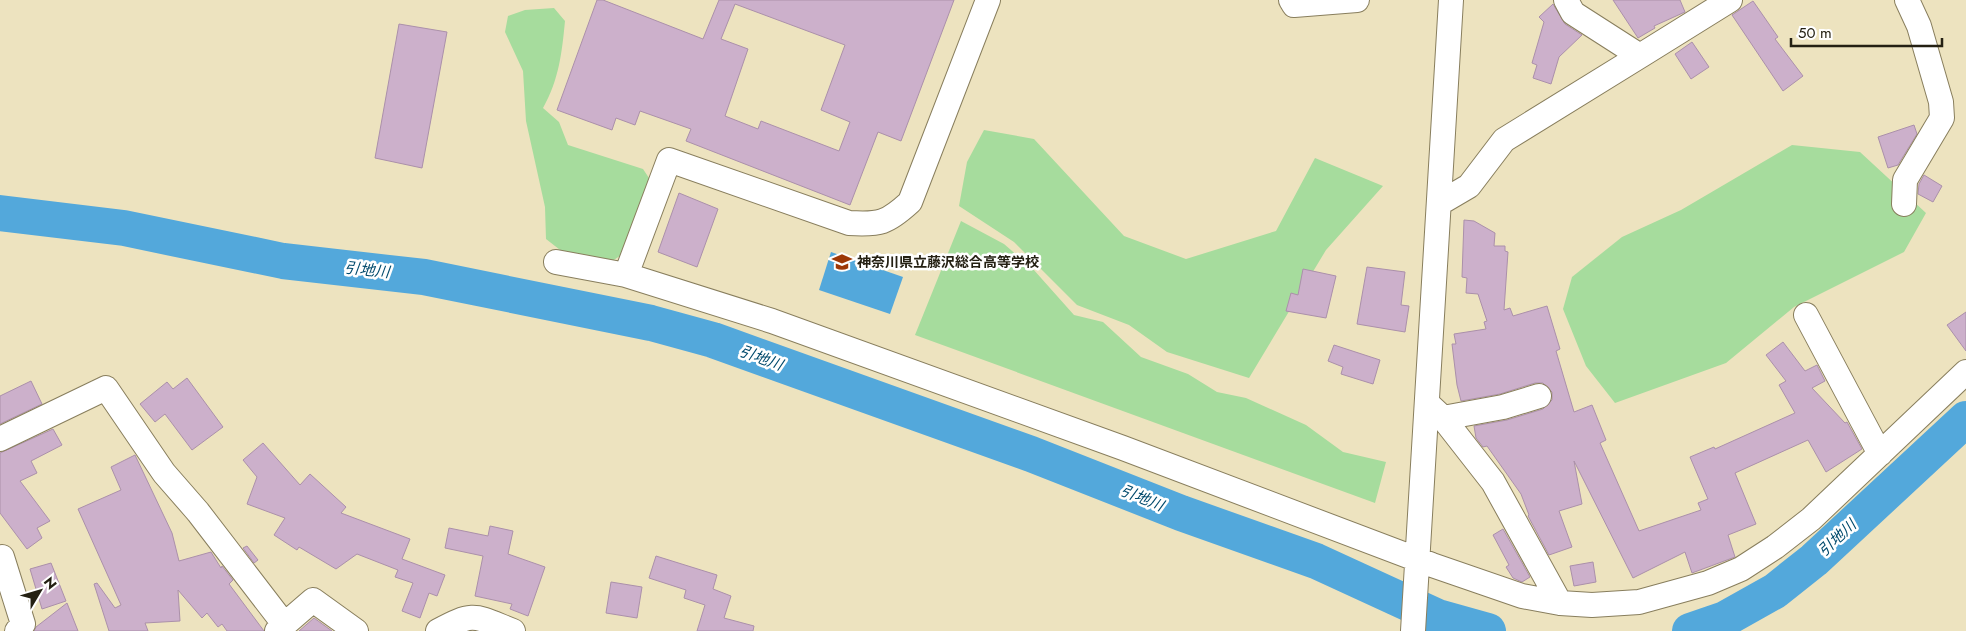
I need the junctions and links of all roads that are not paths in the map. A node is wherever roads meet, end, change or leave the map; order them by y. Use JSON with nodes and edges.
{"nodes":[{"id":1,"x":988,"y":0,"type":"edge"},
{"id":2,"x":1291,"y":0,"type":"edge"},
{"id":3,"x":1357,"y":0,"type":"edge"},
{"id":4,"x":1451,"y":0,"type":"edge"},
{"id":5,"x":1566,"y":0,"type":"edge"},
{"id":6,"x":1730,"y":0,"type":"edge"},
{"id":7,"x":1907,"y":0,"type":"edge"},
{"id":8,"x":1640,"y":56,"type":"junction"},
{"id":9,"x":1440,"y":203,"type":"junction"},
{"id":10,"x":1904,"y":204,"type":"dead end"},
{"id":11,"x":556,"y":262,"type":"dead end"},
{"id":12,"x":626,"y":275,"type":"junction"},
{"id":13,"x":1806,"y":315,"type":"dead end"},
{"id":14,"x":1966,"y":372,"type":"edge"},
{"id":15,"x":1539,"y":396,"type":"dead end"},
{"id":16,"x":1435,"y":411,"type":"junction"},
{"id":17,"x":0,"y":439,"type":"edge"},
{"id":18,"x":1880,"y":454,"type":"junction"},
{"id":19,"x":2,"y":557,"type":"dead end"},
{"id":20,"x":1416,"y":566,"type":"junction"},
{"id":21,"x":1560,"y":604,"type":"junction"},
{"id":22,"x":1413,"y":624,"type":"edge"},
{"id":23,"x":280,"y":627,"type":"edge"},
{"id":24,"x":17,"y":631,"type":"edge"},
{"id":25,"x":356,"y":631,"type":"edge"},
{"id":26,"x":438,"y":631,"type":"edge"},
{"id":27,"x":513,"y":631,"type":"edge"}],
"edges":[{"from":1,"to":12,"type":"street"},
{"from":2,"to":3,"type":"street"},
{"from":4,"to":9,"type":"street"},
{"from":5,"to":8,"type":"street"},
{"from":6,"to":8,"type":"street"},
{"from":7,"to":10,"type":"street"},
{"from":8,"to":9,"type":"street"},
{"from":9,"to":16,"type":"street"},
{"from":11,"to":12,"type":"street"},
{"from":12,"to":20,"type":"street"},
{"from":13,"to":18,"type":"street"},
{"from":14,"to":18,"type":"street"},
{"from":15,"to":16,"type":"street"},
{"from":16,"to":20,"type":"street"},
{"from":16,"to":21,"type":"street"},
{"from":17,"to":23,"type":"street"},
{"from":18,"to":21,"type":"street"},
{"from":19,"to":24,"type":"street"},
{"from":20,"to":21,"type":"street"},
{"from":20,"to":22,"type":"street"},
{"from":23,"to":25,"type":"street"},
{"from":26,"to":27,"type":"street"}]}
